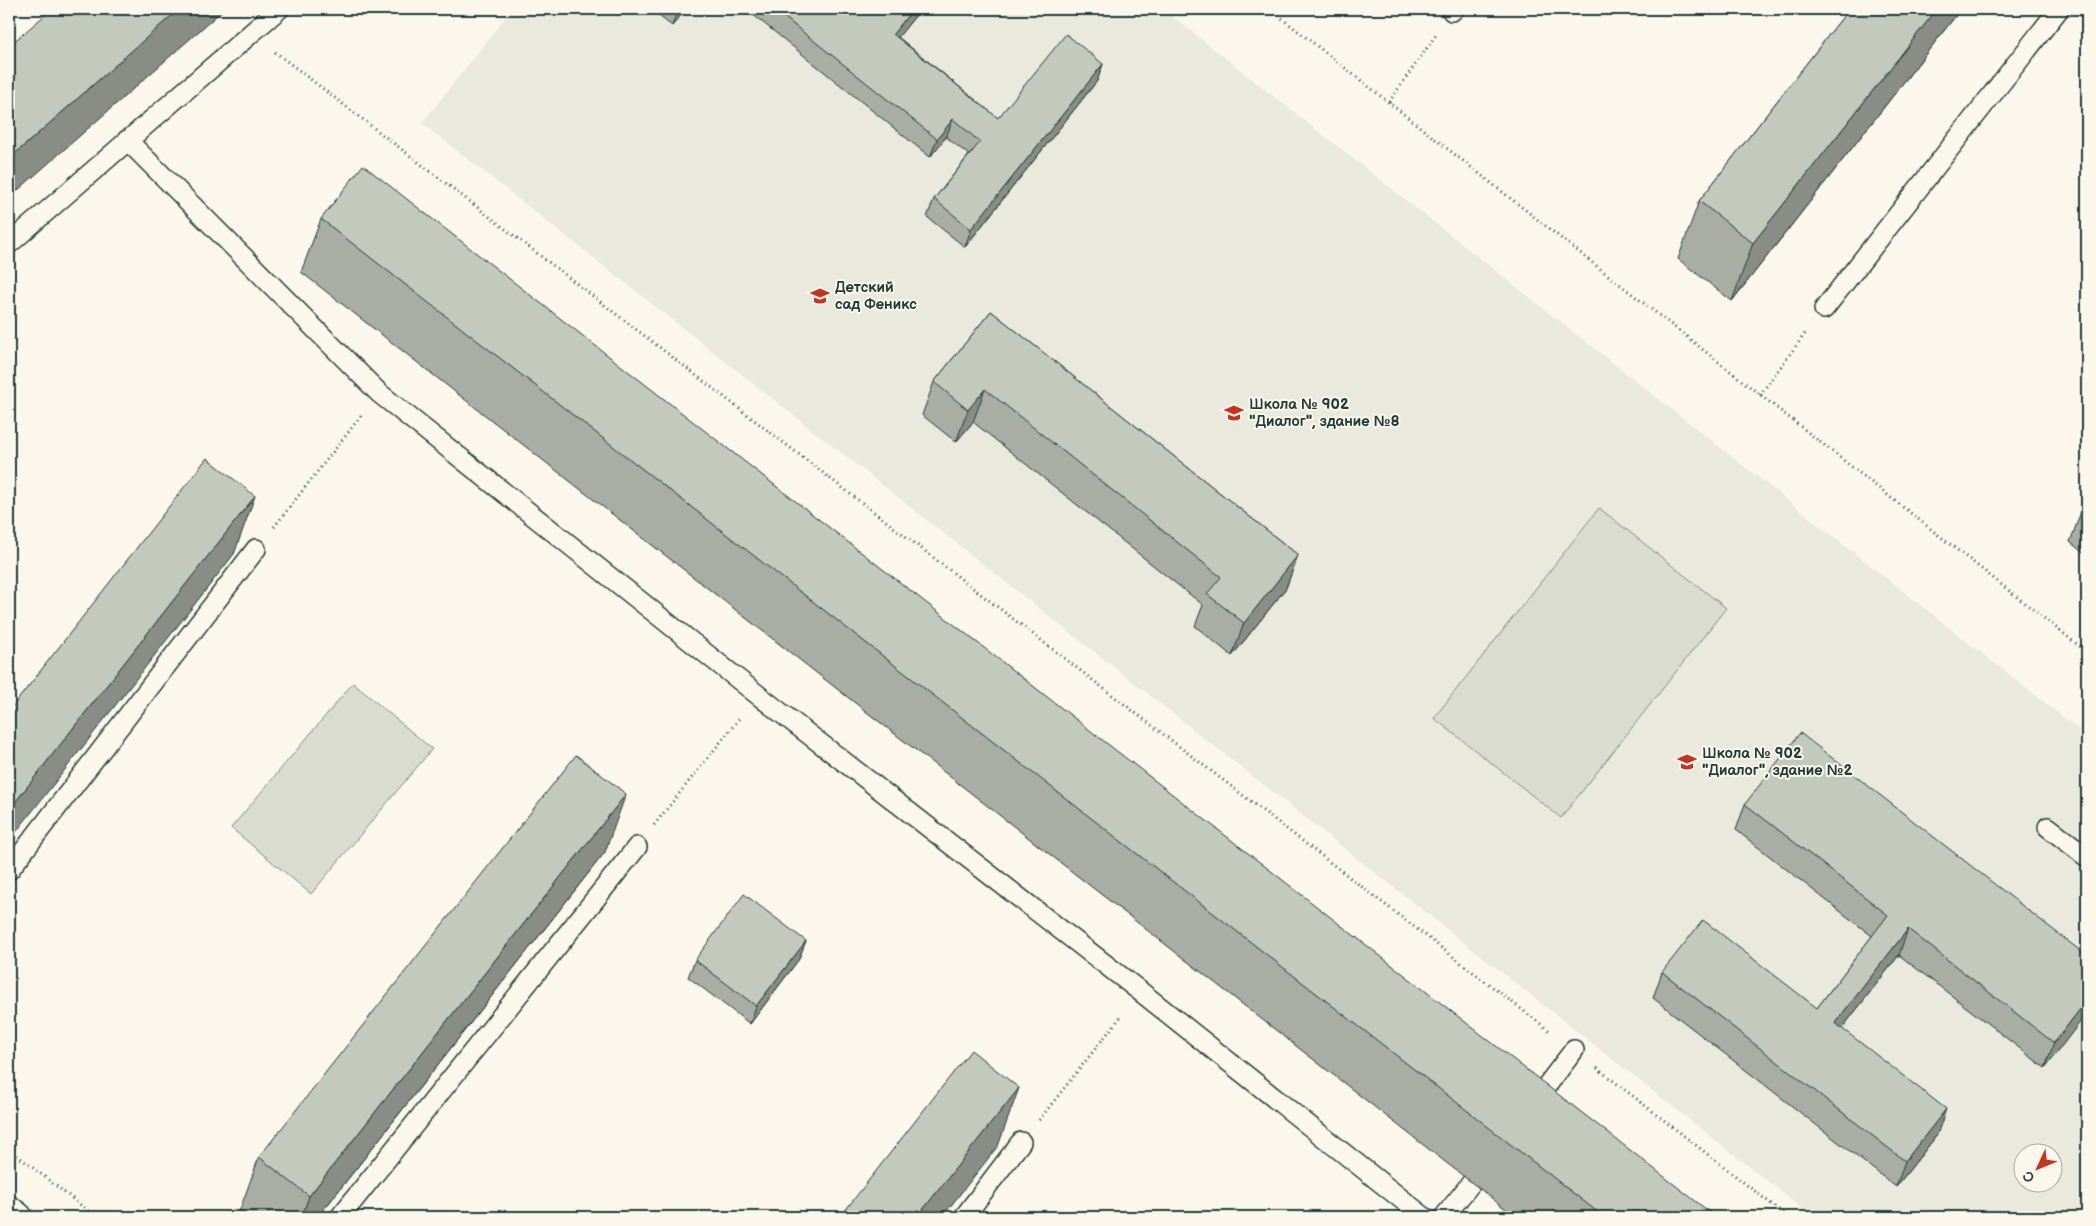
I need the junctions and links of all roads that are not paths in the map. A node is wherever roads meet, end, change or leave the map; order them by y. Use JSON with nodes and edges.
{"nodes":[{"id":1,"x":279,"y":9,"type":"edge"},
{"id":2,"x":2059,"y":9,"type":"edge"},
{"id":3,"x":126,"y":140,"type":"junction"},
{"id":4,"x":9,"y":244,"type":"edge"},
{"id":5,"x":1824,"y":309,"type":"road end"},
{"id":6,"x":256,"y":549,"type":"road end"},
{"id":7,"x":2048,"y":826,"type":"dead end"},
{"id":8,"x":637,"y":847,"type":"road end"},
{"id":9,"x":2087,"y":857,"type":"edge"},
{"id":10,"x":9,"y":870,"type":"edge"},
{"id":11,"x":1574,"y":1050,"type":"road end"},
{"id":12,"x":1520,"y":1120,"type":"edge"},
{"id":13,"x":1021,"y":1142,"type":"road end"},
{"id":14,"x":1472,"y":1182,"type":"dead end"},
{"id":15,"x":9,"y":1210,"type":"edge"},
{"id":16,"x":18,"y":1217,"type":"edge"},
{"id":17,"x":340,"y":1217,"type":"edge"},
{"id":18,"x":964,"y":1217,"type":"edge"},
{"id":19,"x":1424,"y":1217,"type":"edge"},
{"id":20,"x":1444,"y":1217,"type":"edge"}],
"edges":[{"from":1,"to":3,"type":"lane"},
{"from":2,"to":5,"type":"lane"},
{"from":3,"to":4,"type":"lane"},
{"from":3,"to":19,"type":"lane"},
{"from":6,"to":10,"type":"lane"},
{"from":7,"to":9,"type":"lane"},
{"from":8,"to":17,"type":"lane"},
{"from":11,"to":12,"type":"lane"},
{"from":13,"to":18,"type":"lane"},
{"from":14,"to":20,"type":"lane"},
{"from":15,"to":16,"type":"street"}]}
